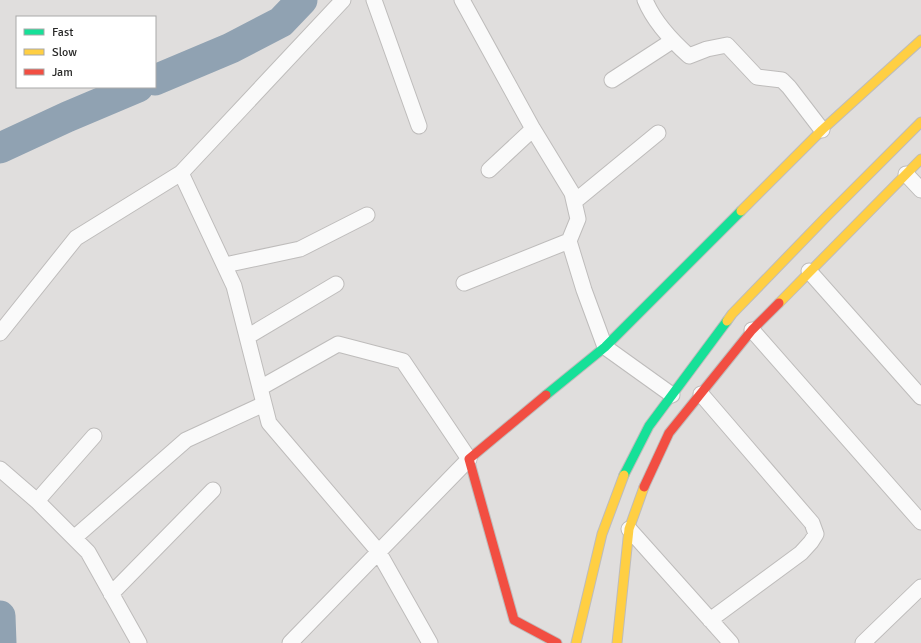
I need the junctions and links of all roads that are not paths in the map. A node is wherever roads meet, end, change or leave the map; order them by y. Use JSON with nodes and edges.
{"nodes":[{"id":1,"x":343,"y":0,"type":"edge"},
{"id":2,"x":374,"y":0,"type":"edge"},
{"id":3,"x":462,"y":0,"type":"edge"},
{"id":4,"x":645,"y":0,"type":"edge"},
{"id":5,"x":921,"y":40,"type":"edge"},
{"id":6,"x":672,"y":41,"type":"junction"},
{"id":7,"x":612,"y":80,"type":"dead end"},
{"id":8,"x":921,"y":122,"type":"edge"},
{"id":9,"x":419,"y":126,"type":"dead end"},
{"id":10,"x":533,"y":129,"type":"junction"},
{"id":11,"x":822,"y":130,"type":"junction"},
{"id":12,"x":658,"y":133,"type":"dead end"},
{"id":13,"x":921,"y":160,"type":"edge"},
{"id":14,"x":489,"y":170,"type":"dead end"},
{"id":15,"x":181,"y":173,"type":"junction"},
{"id":16,"x":906,"y":174,"type":"junction"},
{"id":17,"x":921,"y":190,"type":"edge"},
{"id":18,"x":574,"y":202,"type":"junction"},
{"id":19,"x":367,"y":215,"type":"dead end"},
{"id":20,"x":569,"y":240,"type":"junction"},
{"id":21,"x":225,"y":265,"type":"junction"},
{"id":22,"x":809,"y":271,"type":"junction"},
{"id":23,"x":464,"y":283,"type":"dead end"},
{"id":24,"x":336,"y":284,"type":"dead end"},
{"id":25,"x":752,"y":330,"type":"junction"},
{"id":26,"x":0,"y":334,"type":"edge"},
{"id":27,"x":247,"y":337,"type":"junction"},
{"id":28,"x":605,"y":347,"type":"junction"},
{"id":29,"x":716,"y":347,"type":"junction"},
{"id":30,"x":732,"y":356,"type":"junction"},
{"id":31,"x":697,"y":373,"type":"junction"},
{"id":32,"x":260,"y":388,"type":"junction"},
{"id":33,"x":704,"y":390,"type":"junction"},
{"id":34,"x":672,"y":395,"type":"junction"},
{"id":35,"x":921,"y":397,"type":"edge"},
{"id":36,"x":264,"y":404,"type":"junction"},
{"id":37,"x":94,"y":436,"type":"dead end"},
{"id":38,"x":469,"y":459,"type":"junction"},
{"id":39,"x":0,"y":469,"type":"edge"},
{"id":40,"x":213,"y":490,"type":"dead end"},
{"id":41,"x":38,"y":501,"type":"junction"},
{"id":42,"x":921,"y":522,"type":"edge"},
{"id":43,"x":629,"y":529,"type":"junction"},
{"id":44,"x":74,"y":538,"type":"junction"},
{"id":45,"x":378,"y":552,"type":"junction"},
{"id":46,"x":921,"y":587,"type":"edge"},
{"id":47,"x":111,"y":594,"type":"junction"},
{"id":48,"x":710,"y":620,"type":"junction"},
{"id":49,"x":139,"y":643,"type":"edge"},
{"id":50,"x":290,"y":643,"type":"edge"},
{"id":51,"x":430,"y":643,"type":"edge"},
{"id":52,"x":556,"y":643,"type":"edge"},
{"id":53,"x":576,"y":643,"type":"edge"},
{"id":54,"x":617,"y":643,"type":"edge"},
{"id":55,"x":731,"y":643,"type":"edge"},
{"id":56,"x":863,"y":643,"type":"edge"}],
"edges":[{"from":1,"to":15,"type":"street"},
{"from":2,"to":9,"type":"street"},
{"from":3,"to":10,"type":"street"},
{"from":4,"to":6,"type":"street"},
{"from":5,"to":11,"type":"main road"},
{"from":6,"to":7,"type":"street"},
{"from":6,"to":11,"type":"street"},
{"from":8,"to":29,"type":"main road"},
{"from":10,"to":14,"type":"street"},
{"from":10,"to":18,"type":"street"},
{"from":11,"to":28,"type":"main road"},
{"from":12,"to":18,"type":"street"},
{"from":13,"to":16,"type":"main road"},
{"from":15,"to":21,"type":"street"},
{"from":15,"to":26,"type":"street"},
{"from":16,"to":17,"type":"street"},
{"from":16,"to":22,"type":"main road"},
{"from":18,"to":20,"type":"street"},
{"from":19,"to":21,"type":"street"},
{"from":20,"to":23,"type":"street"},
{"from":20,"to":28,"type":"street"},
{"from":21,"to":27,"type":"street"},
{"from":22,"to":25,"type":"main road"},
{"from":22,"to":35,"type":"street"},
{"from":24,"to":27,"type":"street"},
{"from":25,"to":30,"type":"main road"},
{"from":25,"to":42,"type":"street"},
{"from":27,"to":32,"type":"street"},
{"from":28,"to":34,"type":"street"},
{"from":28,"to":38,"type":"main road"},
{"from":29,"to":30,"type":"main road"},
{"from":29,"to":31,"type":"main road"},
{"from":30,"to":33,"type":"main road"},
{"from":31,"to":33,"type":"main road"},
{"from":31,"to":34,"type":"main road"},
{"from":32,"to":36,"type":"street"},
{"from":32,"to":38,"type":"street"},
{"from":33,"to":43,"type":"main road"},
{"from":33,"to":48,"type":"street"},
{"from":34,"to":53,"type":"main road"},
{"from":36,"to":44,"type":"street"},
{"from":36,"to":45,"type":"street"},
{"from":37,"to":41,"type":"street"},
{"from":38,"to":45,"type":"street"},
{"from":38,"to":52,"type":"main road"},
{"from":39,"to":41,"type":"street"},
{"from":40,"to":47,"type":"street"},
{"from":41,"to":44,"type":"street"},
{"from":43,"to":48,"type":"street"},
{"from":43,"to":54,"type":"main road"},
{"from":44,"to":47,"type":"street"},
{"from":45,"to":50,"type":"street"},
{"from":45,"to":51,"type":"street"},
{"from":46,"to":56,"type":"street"},
{"from":47,"to":49,"type":"street"},
{"from":48,"to":55,"type":"street"}]}
